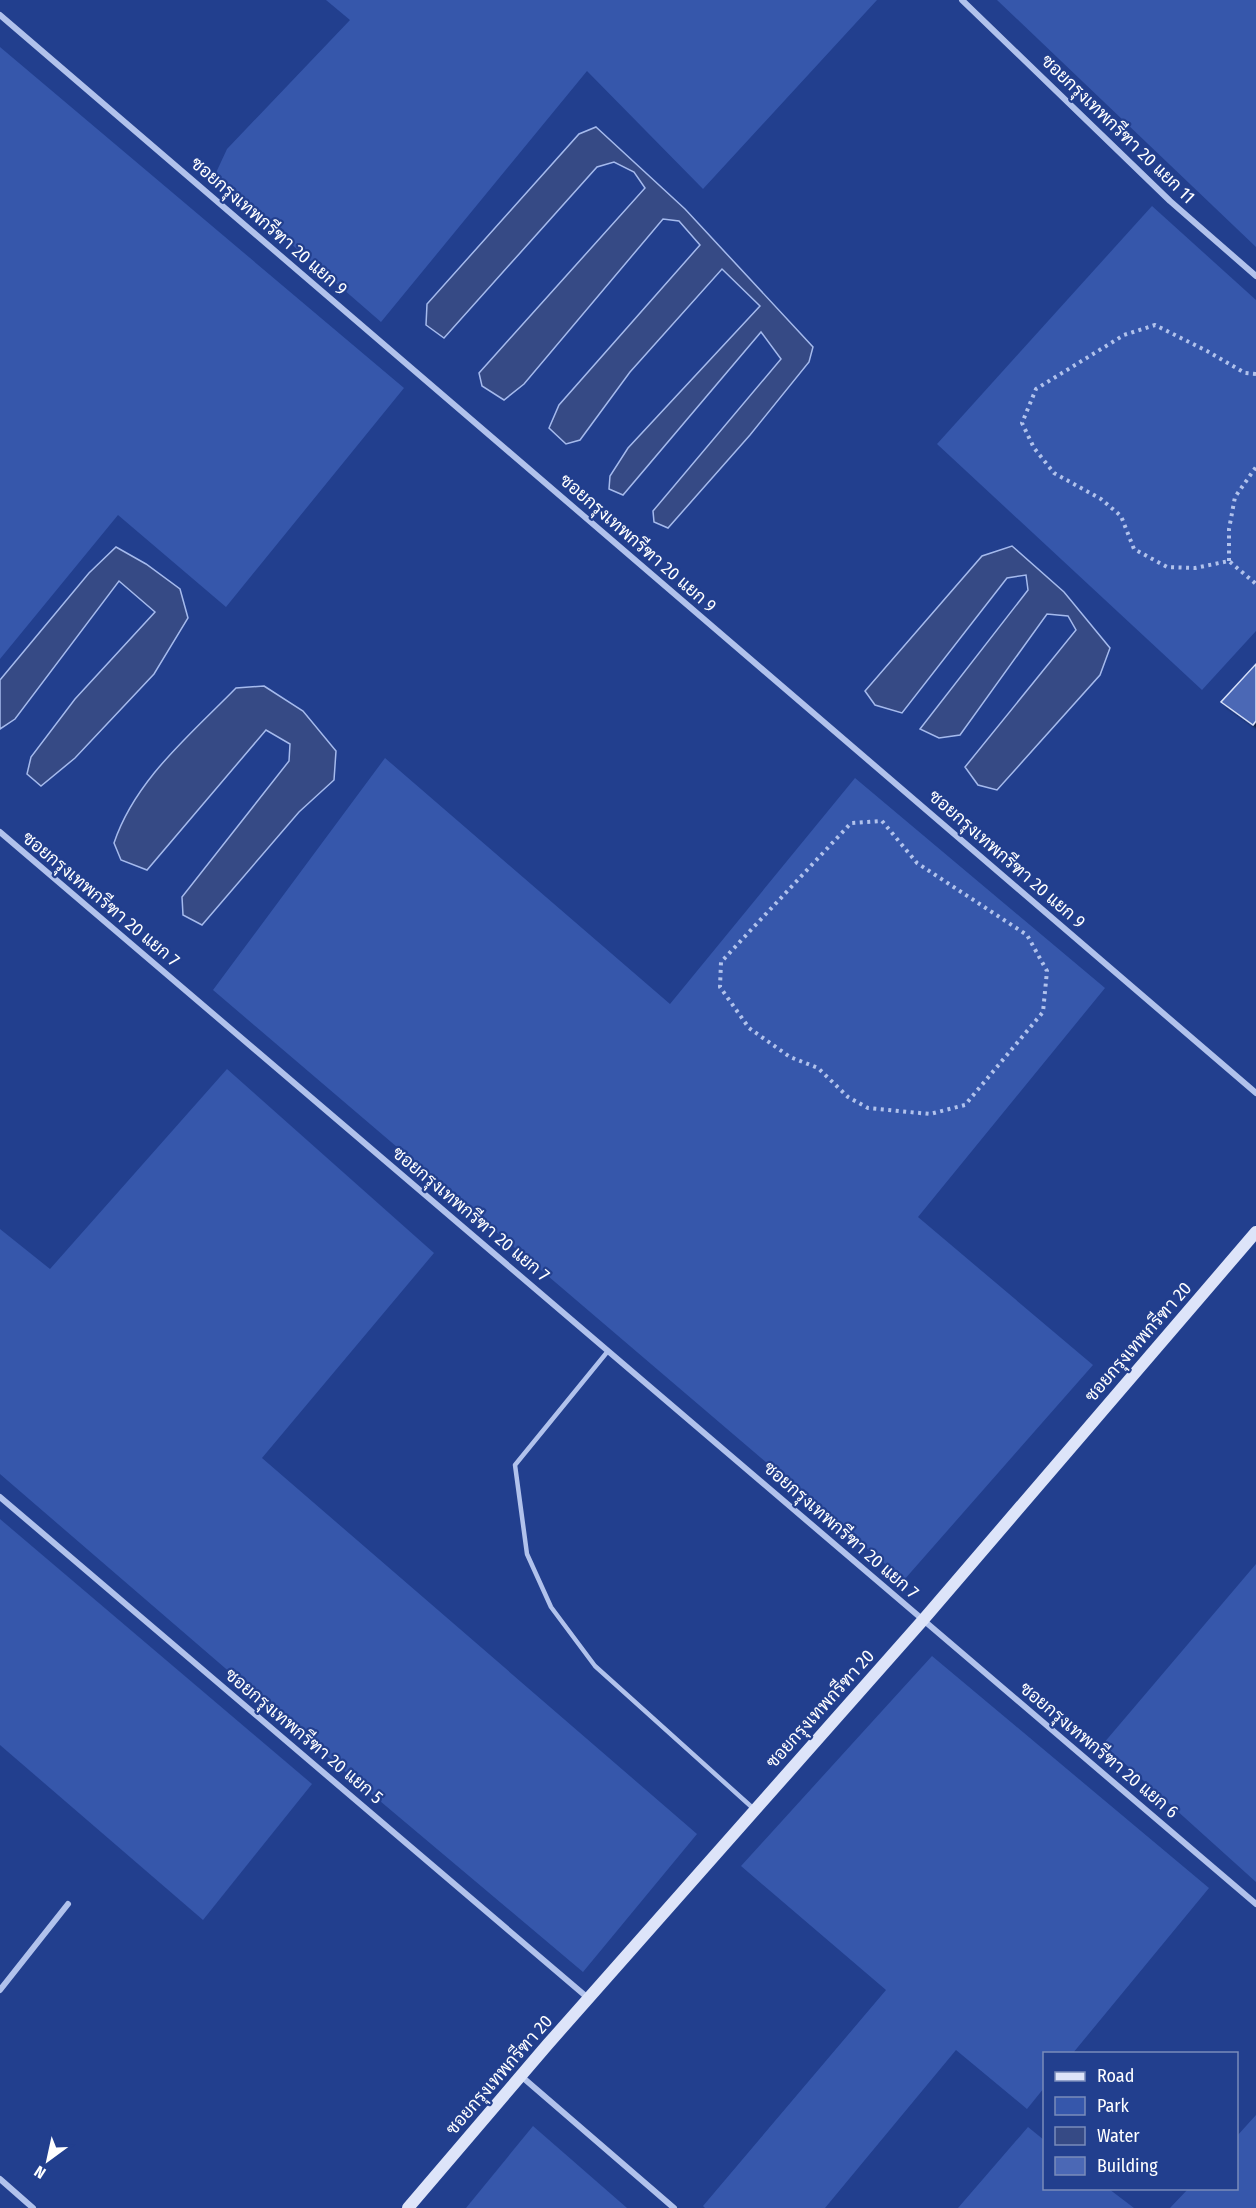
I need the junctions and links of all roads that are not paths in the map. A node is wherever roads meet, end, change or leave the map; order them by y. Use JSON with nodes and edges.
{"nodes":[{"id":1,"x":962,"y":0,"type":"edge"},
{"id":2,"x":0,"y":15,"type":"edge"},
{"id":3,"x":1256,"y":276,"type":"edge"},
{"id":4,"x":0,"y":832,"type":"edge"},
{"id":5,"x":1256,"y":1093,"type":"edge"},
{"id":6,"x":1256,"y":1232,"type":"edge"},
{"id":7,"x":608,"y":1351,"type":"junction"},
{"id":8,"x":0,"y":1497,"type":"edge"},
{"id":9,"x":923,"y":1620,"type":"junction"},
{"id":10,"x":754,"y":1810,"type":"junction"},
{"id":11,"x":68,"y":1904,"type":"dead end"},
{"id":12,"x":1256,"y":1904,"type":"edge"},
{"id":13,"x":0,"y":1990,"type":"edge"},
{"id":14,"x":589,"y":1998,"type":"junction"},
{"id":15,"x":521,"y":2076,"type":"junction"},
{"id":16,"x":0,"y":2179,"type":"edge"},
{"id":17,"x":33,"y":2208,"type":"edge"},
{"id":18,"x":408,"y":2208,"type":"edge"},
{"id":19,"x":674,"y":2208,"type":"edge"}],
"edges":[{"from":1,"to":3,"type":"street","name":"ซอยกรุงเทพกรีฑา 20 แยก 11"},
{"from":2,"to":5,"type":"street","name":"ซอยกรุงเทพกรีฑา 20 แยก 9"},
{"from":4,"to":7,"type":"street","name":"ซอยกรุงเทพกรีฑา 20 แยก 7"},
{"from":6,"to":9,"type":"street","name":"ซอยกรุงเทพกรีฑา 20"},
{"from":7,"to":9,"type":"street","name":"ซอยกรุงเทพกรีฑา 20 แยก 7"},
{"from":7,"to":10,"type":"lane"},
{"from":8,"to":14,"type":"street","name":"ซอยกรุงเทพกรีฑา 20 แยก 5"},
{"from":9,"to":10,"type":"street","name":"ซอยกรุงเทพกรีฑา 20"},
{"from":9,"to":12,"type":"street","name":"ซอยกรุงเทพกรีฑา 20 แยก 6"},
{"from":10,"to":14,"type":"street","name":"ซอยกรุงเทพกรีฑา 20"},
{"from":11,"to":13,"type":"street"},
{"from":14,"to":15,"type":"street","name":"ซอยกรุงเทพกรีฑา 20"},
{"from":15,"to":18,"type":"street","name":"ซอยกรุงเทพกรีฑา 20"},
{"from":15,"to":19,"type":"street"},
{"from":16,"to":17,"type":"street"}]}
